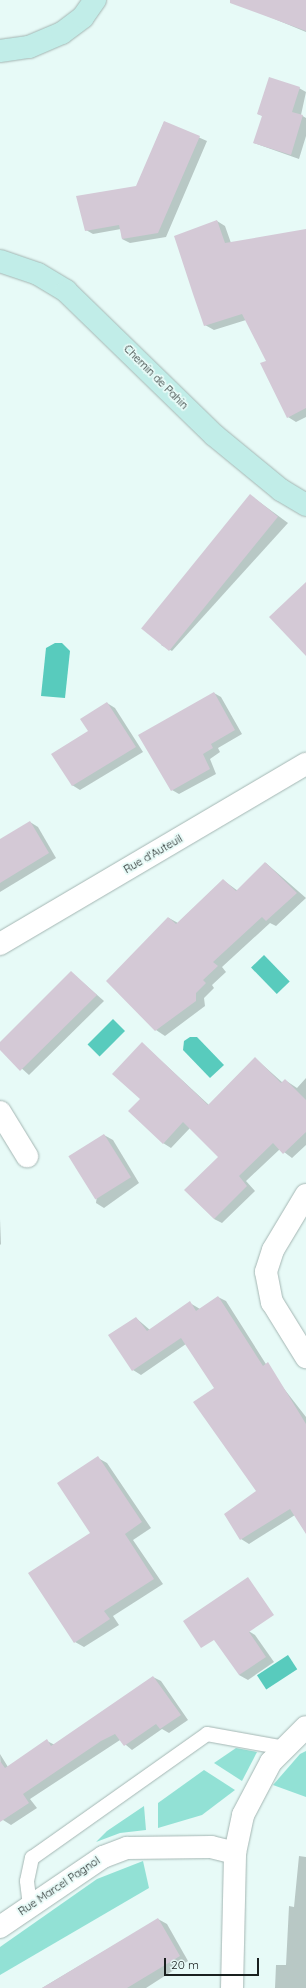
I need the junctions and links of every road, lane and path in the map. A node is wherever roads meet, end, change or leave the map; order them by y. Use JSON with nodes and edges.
{"nodes":[{"id":1,"x":95,"y":0,"type":"edge"},
{"id":2,"x":0,"y":51,"type":"edge"},
{"id":3,"x":0,"y":261,"type":"edge"},
{"id":4,"x":306,"y":505,"type":"edge"},
{"id":5,"x":306,"y":764,"type":"edge"},
{"id":6,"x":0,"y":944,"type":"edge"},
{"id":7,"x":0,"y":1112,"type":"edge"},
{"id":8,"x":27,"y":1156,"type":"dead end"},
{"id":9,"x":306,"y":1195,"type":"edge"},
{"id":10,"x":306,"y":1356,"type":"edge"},
{"id":11,"x":305,"y":1728,"type":"edge"},
{"id":12,"x":285,"y":1748,"type":"junction"},
{"id":13,"x":235,"y":1853,"type":"junction"},
{"id":14,"x":30,"y":1906,"type":"junction"},
{"id":15,"x":0,"y":1927,"type":"edge"},
{"id":16,"x":232,"y":1988,"type":"edge"}],
"edges":[{"from":1,"to":2,"type":"main road"},
{"from":3,"to":4,"type":"main road","name":"Chemin de Pahin"},
{"from":5,"to":6,"type":"street","name":"Rue d'Auteuil"},
{"from":7,"to":8,"type":"street"},
{"from":9,"to":10,"type":"street"},
{"from":11,"to":12,"type":"street"},
{"from":12,"to":13,"type":"street"},
{"from":12,"to":14,"type":"lane"},
{"from":13,"to":14,"type":"street","name":"Rue Marcel Pagnol"},
{"from":13,"to":16,"type":"street"},
{"from":14,"to":15,"type":"street","name":"Rue Marcel Pagnol"}]}
